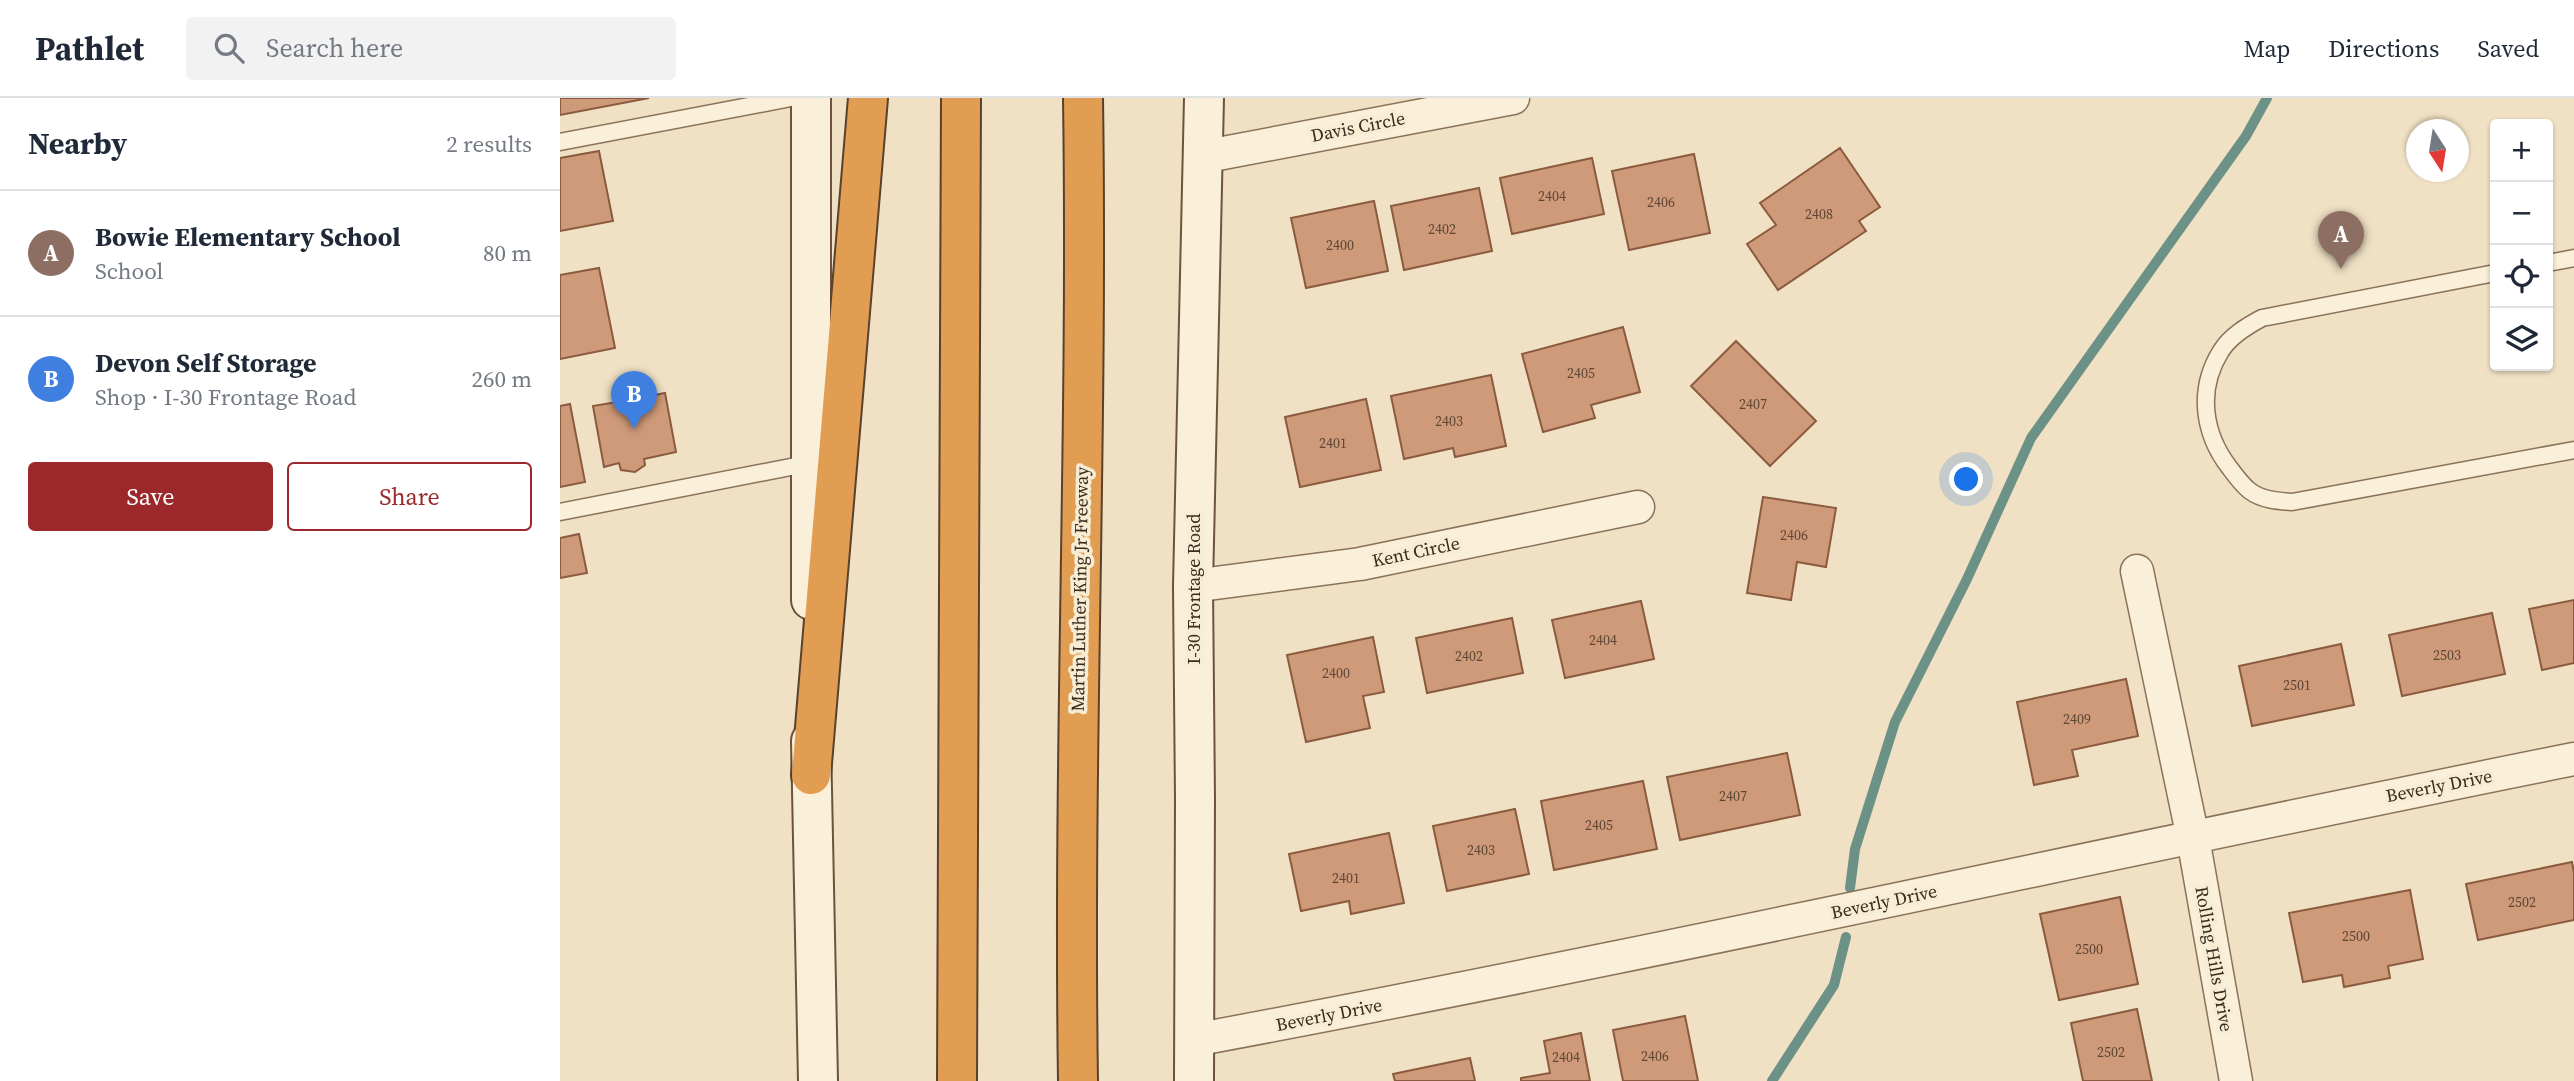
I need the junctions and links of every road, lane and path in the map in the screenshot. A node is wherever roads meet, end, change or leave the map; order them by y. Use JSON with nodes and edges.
{"nodes":[{"id":1,"x":791,"y":98,"type":"edge"},
{"id":2,"x":811,"y":98,"type":"edge"},
{"id":3,"x":868,"y":98,"type":"edge"},
{"id":4,"x":961,"y":98,"type":"edge"},
{"id":5,"x":1083,"y":98,"type":"edge"},
{"id":6,"x":1204,"y":98,"type":"edge"},
{"id":7,"x":1513,"y":98,"type":"edge"},
{"id":8,"x":560,"y":142,"type":"edge"},
{"id":9,"x":1202,"y":157,"type":"junction"},
{"id":10,"x":2574,"y":258,"type":"edge"},
{"id":11,"x":2553,"y":262,"type":"edge"},
{"id":12,"x":2490,"y":274,"type":"edge"},
{"id":13,"x":2574,"y":450,"type":"edge"},
{"id":14,"x":811,"y":463,"type":"junction"},
{"id":15,"x":1638,"y":507,"type":"dead end"},
{"id":16,"x":560,"y":512,"type":"edge"},
{"id":17,"x":2137,"y":571,"type":"dead end"},
{"id":18,"x":1193,"y":586,"type":"junction"},
{"id":19,"x":2574,"y":759,"type":"edge"},
{"id":20,"x":811,"y":775,"type":"junction"},
{"id":21,"x":2193,"y":838,"type":"junction"},
{"id":22,"x":1194,"y":1041,"type":"junction"},
{"id":23,"x":818,"y":1081,"type":"edge"},
{"id":24,"x":957,"y":1081,"type":"edge"},
{"id":25,"x":1078,"y":1081,"type":"edge"},
{"id":26,"x":1194,"y":1081,"type":"edge"},
{"id":27,"x":2236,"y":1081,"type":"edge"}],
"edges":[{"from":1,"to":8,"type":"lane"},
{"from":2,"to":14,"type":"main road"},
{"from":3,"to":20,"type":"highway"},
{"from":4,"to":24,"type":"highway"},
{"from":5,"to":25,"type":"highway","name":"Martin Luther King Jr Freeway"},
{"from":6,"to":9,"type":"main road","name":"I-30 Frontage Road"},
{"from":7,"to":9,"type":"street","name":"Davis Circle"},
{"from":9,"to":18,"type":"main road","name":"I-30 Frontage Road"},
{"from":10,"to":11,"type":"lane"},
{"from":12,"to":13,"type":"lane"},
{"from":14,"to":16,"type":"lane"},
{"from":14,"to":20,"type":"main road"},
{"from":15,"to":18,"type":"street","name":"Kent Circle"},
{"from":17,"to":21,"type":"street","name":"Rolling Hills Drive"},
{"from":18,"to":22,"type":"main road","name":"I-30 Frontage Road"},
{"from":19,"to":21,"type":"street","name":"Beverly Drive"},
{"from":20,"to":23,"type":"main road"},
{"from":21,"to":22,"type":"street","name":"Beverly Drive"},
{"from":21,"to":27,"type":"street","name":"Rolling Hills Drive"},
{"from":22,"to":26,"type":"main road","name":"I-30 Frontage Road"}]}
